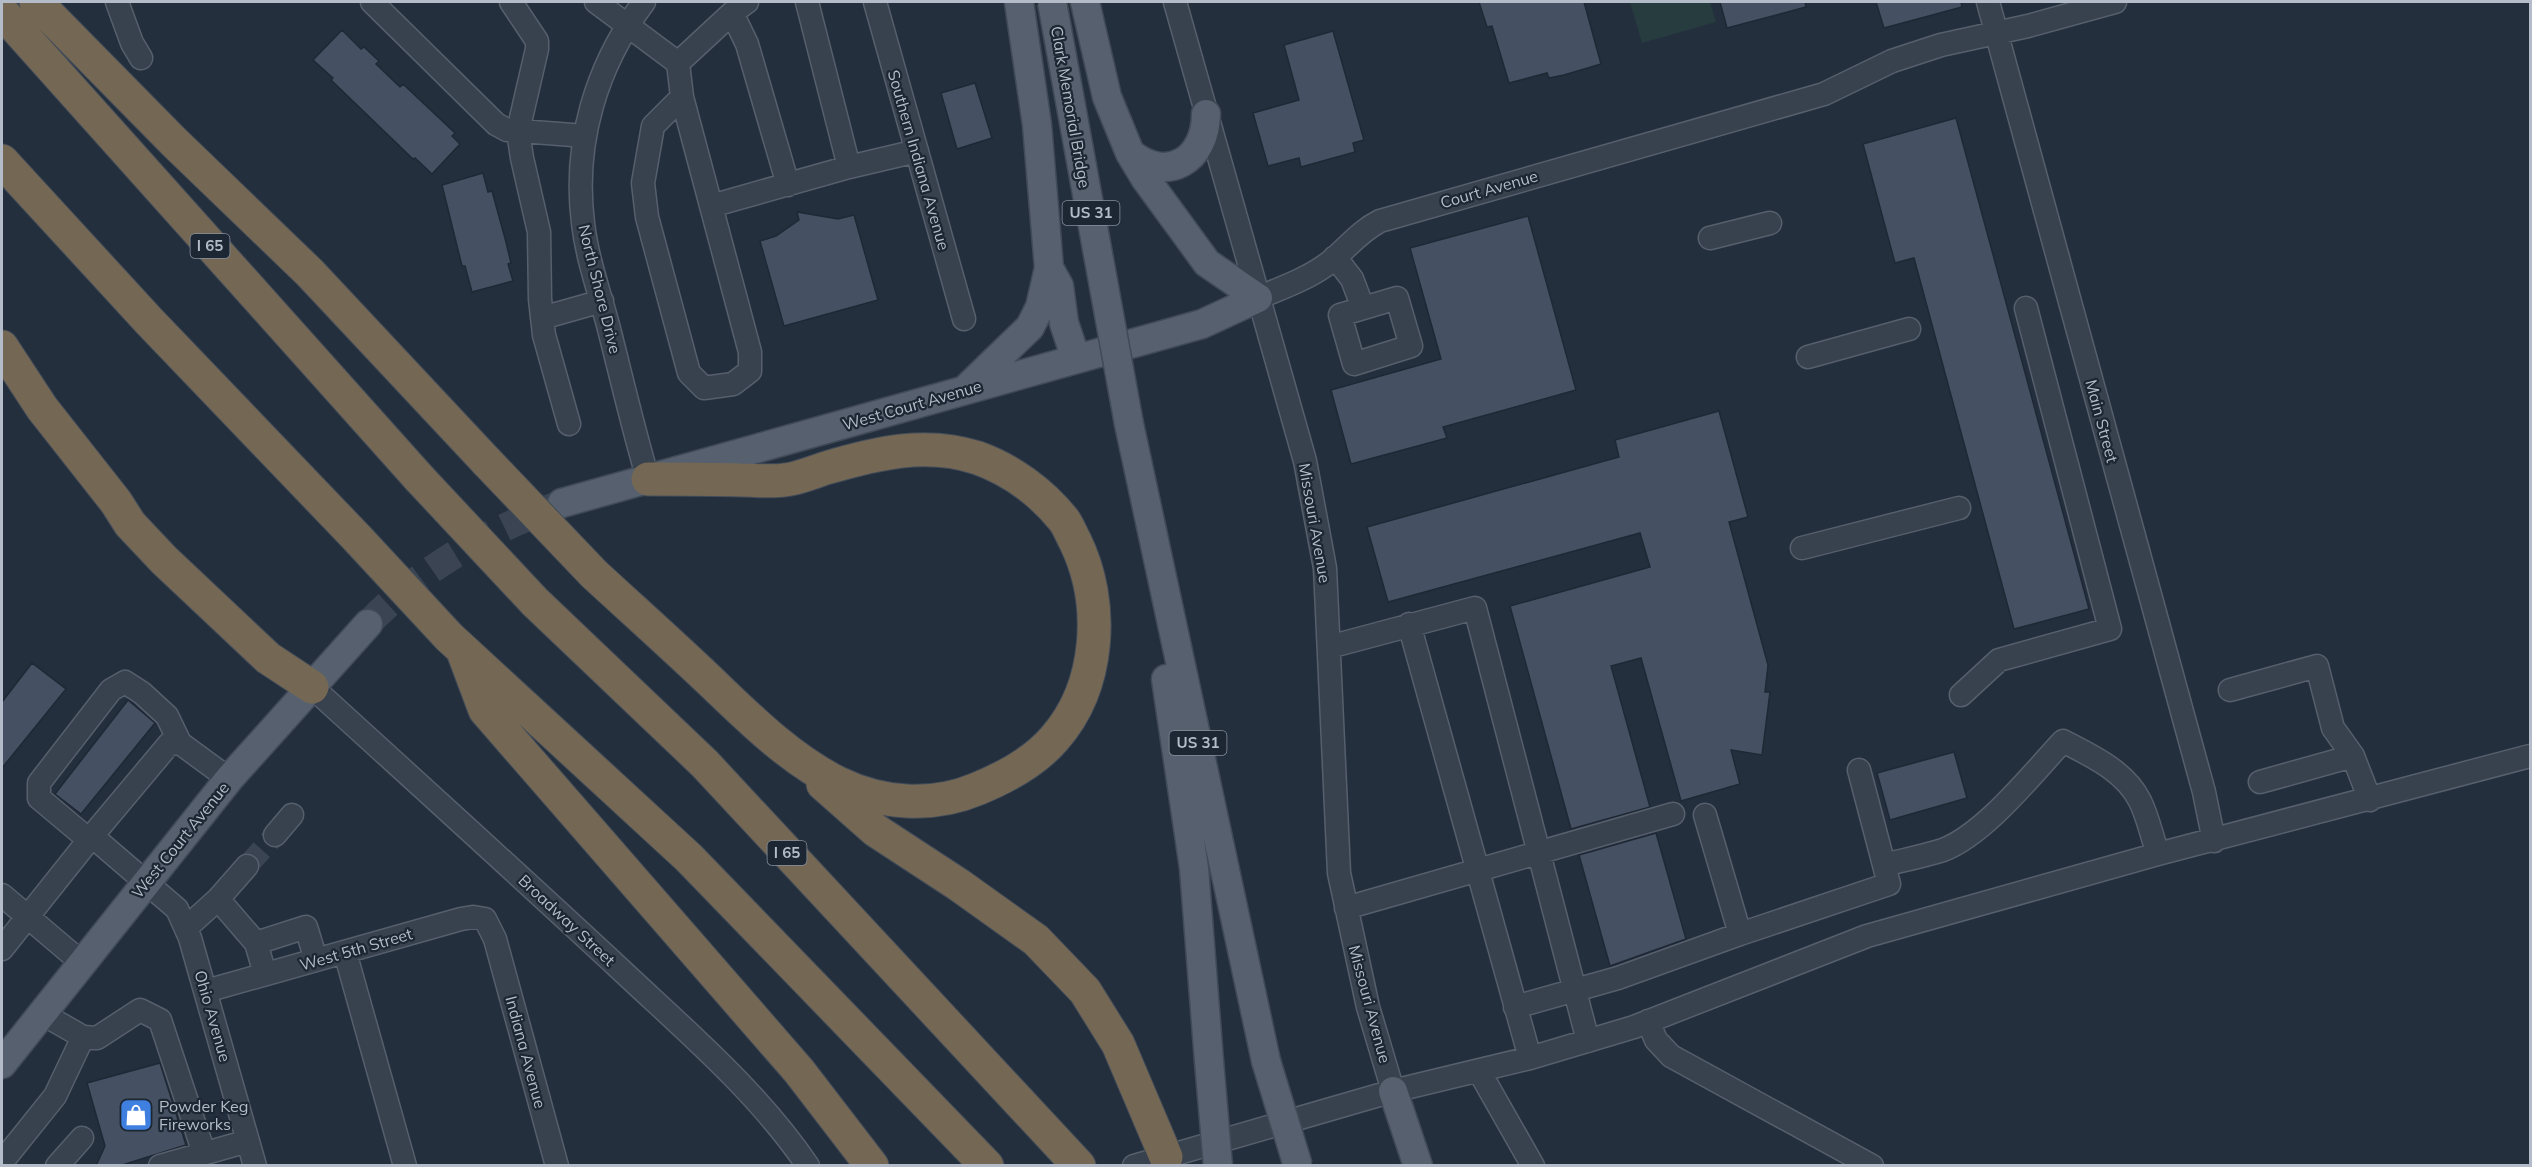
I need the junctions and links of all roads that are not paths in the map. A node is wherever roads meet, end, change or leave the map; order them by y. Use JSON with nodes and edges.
{"nodes":[{"id":1,"x":36,"y":2,"type":"edge"},
{"id":2,"x":117,"y":2,"type":"edge"},
{"id":3,"x":372,"y":2,"type":"edge"},
{"id":4,"x":511,"y":2,"type":"edge"},
{"id":5,"x":596,"y":2,"type":"edge"},
{"id":6,"x":644,"y":2,"type":"edge"},
{"id":7,"x":807,"y":2,"type":"edge"},
{"id":8,"x":875,"y":2,"type":"edge"},
{"id":9,"x":1019,"y":2,"type":"edge"},
{"id":10,"x":1052,"y":2,"type":"edge"},
{"id":11,"x":1084,"y":2,"type":"edge"},
{"id":12,"x":1174,"y":2,"type":"edge"},
{"id":13,"x":1988,"y":2,"type":"edge"},
{"id":14,"x":2115,"y":2,"type":"edge"},
{"id":15,"x":739,"y":7,"type":"edge"},
{"id":16,"x":2,"y":12,"type":"edge"},
{"id":17,"x":628,"y":26,"type":"junction"},
{"id":18,"x":1997,"y":33,"type":"junction"},
{"id":19,"x":141,"y":58,"type":"dead end"},
{"id":20,"x":678,"y":63,"type":"junction"},
{"id":21,"x":682,"y":97,"type":"junction"},
{"id":22,"x":1206,"y":114,"type":"junction"},
{"id":23,"x":518,"y":131,"type":"junction"},
{"id":24,"x":585,"y":136,"type":"junction"},
{"id":25,"x":917,"y":151,"type":"junction"},
{"id":26,"x":1130,"y":153,"type":"junction"},
{"id":27,"x":2,"y":161,"type":"edge"},
{"id":28,"x":849,"y":167,"type":"junction"},
{"id":29,"x":788,"y":185,"type":"junction"},
{"id":30,"x":711,"y":206,"type":"junction"},
{"id":31,"x":1770,"y":223,"type":"dead end"},
{"id":32,"x":1710,"y":238,"type":"dead end"},
{"id":33,"x":1335,"y":257,"type":"junction"},
{"id":34,"x":1049,"y":268,"type":"junction"},
{"id":35,"x":1258,"y":298,"type":"junction"},
{"id":36,"x":602,"y":301,"type":"junction"},
{"id":37,"x":1363,"y":308,"type":"dead end"},
{"id":38,"x":2026,"y":308,"type":"dead end"},
{"id":39,"x":542,"y":318,"type":"junction"},
{"id":40,"x":964,"y":319,"type":"dead end"},
{"id":41,"x":1909,"y":329,"type":"dead end"},
{"id":42,"x":2,"y":347,"type":"edge"},
{"id":43,"x":1808,"y":357,"type":"dead end"},
{"id":44,"x":1076,"y":359,"type":"junction"},
{"id":45,"x":964,"y":390,"type":"junction"},
{"id":46,"x":569,"y":424,"type":"dead end"},
{"id":47,"x":1129,"y":424,"type":"junction"},
{"id":48,"x":648,"y":479,"type":"junction"},
{"id":49,"x":562,"y":503,"type":"tunnel mouth"},
{"id":50,"x":1959,"y":508,"type":"dead end"},
{"id":51,"x":1802,"y":548,"type":"dead end"},
{"id":52,"x":368,"y":624,"type":"tunnel mouth"},
{"id":53,"x":1409,"y":624,"type":"junction"},
{"id":54,"x":455,"y":642,"type":"junction"},
{"id":55,"x":1329,"y":647,"type":"junction"},
{"id":56,"x":312,"y":687,"type":"junction"},
{"id":57,"x":2230,"y":690,"type":"dead end"},
{"id":58,"x":1961,"y":695,"type":"dead end"},
{"id":59,"x":753,"y":721,"type":"junction"},
{"id":60,"x":180,"y":743,"type":"junction"},
{"id":61,"x":2353,"y":756,"type":"junction"},
{"id":62,"x":2530,"y":756,"type":"edge"},
{"id":63,"x":1859,"y":770,"type":"dead end"},
{"id":64,"x":229,"y":779,"type":"junction"},
{"id":65,"x":2260,"y":782,"type":"dead end"},
{"id":66,"x":2370,"y":800,"type":"junction"},
{"id":67,"x":1673,"y":814,"type":"dead end"},
{"id":68,"x":292,"y":815,"type":"dead end"},
{"id":69,"x":1705,"y":815,"type":"dead end"},
{"id":70,"x":275,"y":835,"type":"tunnel mouth"},
{"id":71,"x":91,"y":838,"type":"junction"},
{"id":72,"x":2214,"y":841,"type":"junction"},
{"id":73,"x":1539,"y":853,"type":"junction"},
{"id":74,"x":2158,"y":854,"type":"junction"},
{"id":75,"x":1884,"y":865,"type":"junction"},
{"id":76,"x":248,"y":866,"type":"tunnel mouth"},
{"id":77,"x":1477,"y":871,"type":"junction"},
{"id":78,"x":145,"y":881,"type":"junction"},
{"id":79,"x":2,"y":895,"type":"edge"},
{"id":80,"x":218,"y":899,"type":"junction"},
{"id":81,"x":1346,"y":908,"type":"junction"},
{"id":82,"x":26,"y":916,"type":"junction"},
{"id":83,"x":186,"y":928,"type":"junction"},
{"id":84,"x":1740,"y":934,"type":"junction"},
{"id":85,"x":495,"y":939,"type":"joint"},
{"id":86,"x":256,"y":943,"type":"junction"},
{"id":87,"x":2,"y":949,"type":"edge"},
{"id":88,"x":345,"y":952,"type":"junction"},
{"id":89,"x":316,"y":960,"type":"junction"},
{"id":90,"x":81,"y":962,"type":"junction"},
{"id":91,"x":265,"y":974,"type":"junction"},
{"id":92,"x":1575,"y":990,"type":"junction"},
{"id":93,"x":206,"y":991,"type":"junction"},
{"id":94,"x":1515,"y":1007,"type":"junction"},
{"id":95,"x":41,"y":1013,"type":"junction"},
{"id":96,"x":1648,"y":1021,"type":"junction"},
{"id":97,"x":82,"y":1037,"type":"junction"},
{"id":98,"x":1588,"y":1041,"type":"junction"},
{"id":99,"x":1530,"y":1058,"type":"junction"},
{"id":100,"x":2,"y":1064,"type":"edge"},
{"id":101,"x":1479,"y":1071,"type":"junction"},
{"id":102,"x":1393,"y":1091,"type":"junction"},
{"id":103,"x":1030,"y":1113,"type":"junction"},
{"id":104,"x":82,"y":1138,"type":"dead end"},
{"id":105,"x":248,"y":1141,"type":"junction"},
{"id":106,"x":204,"y":1154,"type":"junction"},
{"id":107,"x":1166,"y":1157,"type":"junction"},
{"id":108,"x":869,"y":1161,"type":"edge"},
{"id":109,"x":2,"y":1162,"type":"edge"},
{"id":110,"x":57,"y":1166,"type":"edge"},
{"id":111,"x":160,"y":1166,"type":"edge"},
{"id":112,"x":255,"y":1166,"type":"edge"},
{"id":113,"x":405,"y":1166,"type":"edge"},
{"id":114,"x":557,"y":1166,"type":"edge"},
{"id":115,"x":808,"y":1166,"type":"edge"},
{"id":116,"x":987,"y":1166,"type":"edge"},
{"id":117,"x":1079,"y":1166,"type":"edge"},
{"id":118,"x":1097,"y":1166,"type":"edge"},
{"id":119,"x":1134,"y":1166,"type":"edge"},
{"id":120,"x":1218,"y":1166,"type":"edge"},
{"id":121,"x":1298,"y":1166,"type":"edge"},
{"id":122,"x":1418,"y":1166,"type":"edge"},
{"id":123,"x":1533,"y":1166,"type":"edge"},
{"id":124,"x":1872,"y":1166,"type":"edge"}],
"edges":[{"from":1,"to":59,"type":"highway","bridge":true},
{"from":2,"to":19,"type":"street"},
{"from":3,"to":23,"type":"street"},
{"from":4,"to":23,"type":"street"},
{"from":5,"to":17,"type":"street"},
{"from":6,"to":17,"type":"street","name":"North Shore Drive"},
{"from":7,"to":28,"type":"street"},
{"from":8,"to":25,"type":"street","name":"Southern Indiana Avenue"},
{"from":9,"to":34,"type":"main road"},
{"from":10,"to":47,"type":"main road","name":"Clark Memorial Bridge","number":"US 31","bridge":true},
{"from":11,"to":26,"type":"main road"},
{"from":12,"to":22,"type":"street","name":"Missouri Avenue"},
{"from":13,"to":18,"type":"street","name":"Main Street"},
{"from":14,"to":18,"type":"street","name":"Court Avenue"},
{"from":15,"to":20,"type":"street"},
{"from":15,"to":29,"type":"street"},
{"from":16,"to":103,"type":"highway","number":"I 65","bridge":true},
{"from":17,"to":20,"type":"street"},
{"from":17,"to":24,"type":"street","name":"North Shore Drive"},
{"from":18,"to":33,"type":"street","name":"Court Avenue"},
{"from":18,"to":72,"type":"street","name":"Main Street"},
{"from":20,"to":21,"type":"street"},
{"from":21,"to":30,"type":"street"},
{"from":21,"to":30,"type":"street"},
{"from":22,"to":26,"type":"main road"},
{"from":22,"to":35,"type":"street","name":"Missouri Avenue"},
{"from":23,"to":24,"type":"street"},
{"from":23,"to":39,"type":"street"},
{"from":24,"to":36,"type":"street","name":"North Shore Drive"},
{"from":25,"to":28,"type":"street"},
{"from":25,"to":40,"type":"street","name":"Southern Indiana Avenue"},
{"from":26,"to":35,"type":"main road"},
{"from":27,"to":54,"type":"highway","bridge":true},
{"from":28,"to":29,"type":"street"},
{"from":29,"to":30,"type":"street"},
{"from":31,"to":32,"type":"street"},
{"from":33,"to":35,"type":"street","name":"Court Avenue"},
{"from":33,"to":37,"type":"street"},
{"from":34,"to":44,"type":"main road"},
{"from":34,"to":45,"type":"main road"},
{"from":35,"to":44,"type":"main road","name":"West Court Avenue"},
{"from":35,"to":55,"type":"street","name":"Missouri Avenue"},
{"from":36,"to":39,"type":"street"},
{"from":36,"to":48,"type":"street","name":"North Shore Drive"},
{"from":38,"to":58,"type":"street"},
{"from":39,"to":46,"type":"street"},
{"from":41,"to":43,"type":"street"},
{"from":42,"to":56,"type":"highway"},
{"from":44,"to":45,"type":"main road","name":"West Court Avenue"},
{"from":45,"to":48,"type":"main road","name":"West Court Avenue"},
{"from":47,"to":120,"type":"main road","number":"US 31","bridge":true},
{"from":47,"to":121,"type":"main road","number":"US 31","bridge":true},
{"from":48,"to":49,"type":"main road","name":"West Court Avenue"},
{"from":48,"to":59,"type":"highway"},
{"from":50,"to":51,"type":"street"},
{"from":52,"to":56,"type":"main road","name":"West Court Avenue"},
{"from":53,"to":55,"type":"street"},
{"from":53,"to":73,"type":"street"},
{"from":53,"to":77,"type":"street"},
{"from":54,"to":108,"type":"highway"},
{"from":54,"to":116,"type":"highway"},
{"from":55,"to":81,"type":"street","name":"Missouri Avenue"},
{"from":56,"to":64,"type":"main road","name":"West Court Avenue"},
{"from":56,"to":115,"type":"street","name":"Broadway Street"},
{"from":57,"to":61,"type":"street"},
{"from":59,"to":107,"type":"highway"},
{"from":60,"to":64,"type":"street"},
{"from":60,"to":71,"type":"street"},
{"from":60,"to":71,"type":"street","name":"Ohio Avenue"},
{"from":61,"to":65,"type":"street"},
{"from":61,"to":66,"type":"street"},
{"from":62,"to":66,"type":"street"},
{"from":63,"to":75,"type":"street"},
{"from":64,"to":78,"type":"main road","name":"West Court Avenue"},
{"from":66,"to":72,"type":"street"},
{"from":67,"to":73,"type":"street"},
{"from":68,"to":70,"type":"street"},
{"from":69,"to":84,"type":"street"},
{"from":71,"to":78,"type":"street","name":"Ohio Avenue"},
{"from":71,"to":82,"type":"street"},
{"from":72,"to":74,"type":"street"},
{"from":73,"to":77,"type":"street"},
{"from":73,"to":92,"type":"street"},
{"from":74,"to":75,"type":"street"},
{"from":74,"to":96,"type":"street"},
{"from":75,"to":84,"type":"street"},
{"from":76,"to":80,"type":"street"},
{"from":77,"to":81,"type":"street"},
{"from":77,"to":94,"type":"street"},
{"from":78,"to":83,"type":"street","name":"Ohio Avenue"},
{"from":78,"to":90,"type":"main road","name":"West Court Avenue"},
{"from":79,"to":82,"type":"street"},
{"from":80,"to":83,"type":"street"},
{"from":80,"to":86,"type":"street"},
{"from":81,"to":102,"type":"street","name":"Missouri Avenue"},
{"from":82,"to":87,"type":"street"},
{"from":82,"to":90,"type":"street"},
{"from":83,"to":93,"type":"street","name":"Ohio Avenue"},
{"from":84,"to":92,"type":"street"},
{"from":85,"to":88,"type":"street","name":"West 5th Street"},
{"from":85,"to":114,"type":"street","name":"Indiana Avenue"},
{"from":86,"to":89,"type":"street"},
{"from":86,"to":91,"type":"street"},
{"from":88,"to":89,"type":"street","name":"West 5th Street"},
{"from":88,"to":113,"type":"street"},
{"from":89,"to":91,"type":"street","name":"West 5th Street"},
{"from":90,"to":95,"type":"main road","name":"West Court Avenue"},
{"from":91,"to":93,"type":"street","name":"West 5th Street"},
{"from":92,"to":94,"type":"street"},
{"from":92,"to":98,"type":"street"},
{"from":93,"to":105,"type":"street","name":"Ohio Avenue"},
{"from":94,"to":99,"type":"street"},
{"from":95,"to":97,"type":"street"},
{"from":95,"to":100,"type":"main road","name":"West Court Avenue"},
{"from":96,"to":98,"type":"street"},
{"from":96,"to":124,"type":"street"},
{"from":97,"to":106,"type":"street"},
{"from":97,"to":109,"type":"street"},
{"from":98,"to":99,"type":"street"},
{"from":99,"to":101,"type":"street"},
{"from":101,"to":102,"type":"street"},
{"from":101,"to":123,"type":"street"},
{"from":102,"to":107,"type":"street"},
{"from":102,"to":122,"type":"main road"},
{"from":103,"to":117,"type":"highway","number":"I 65"},
{"from":103,"to":118,"type":"highway"},
{"from":104,"to":110,"type":"street"},
{"from":105,"to":106,"type":"street"},
{"from":105,"to":112,"type":"street","name":"Ohio Avenue"},
{"from":106,"to":111,"type":"street"},
{"from":107,"to":119,"type":"street"}]}
